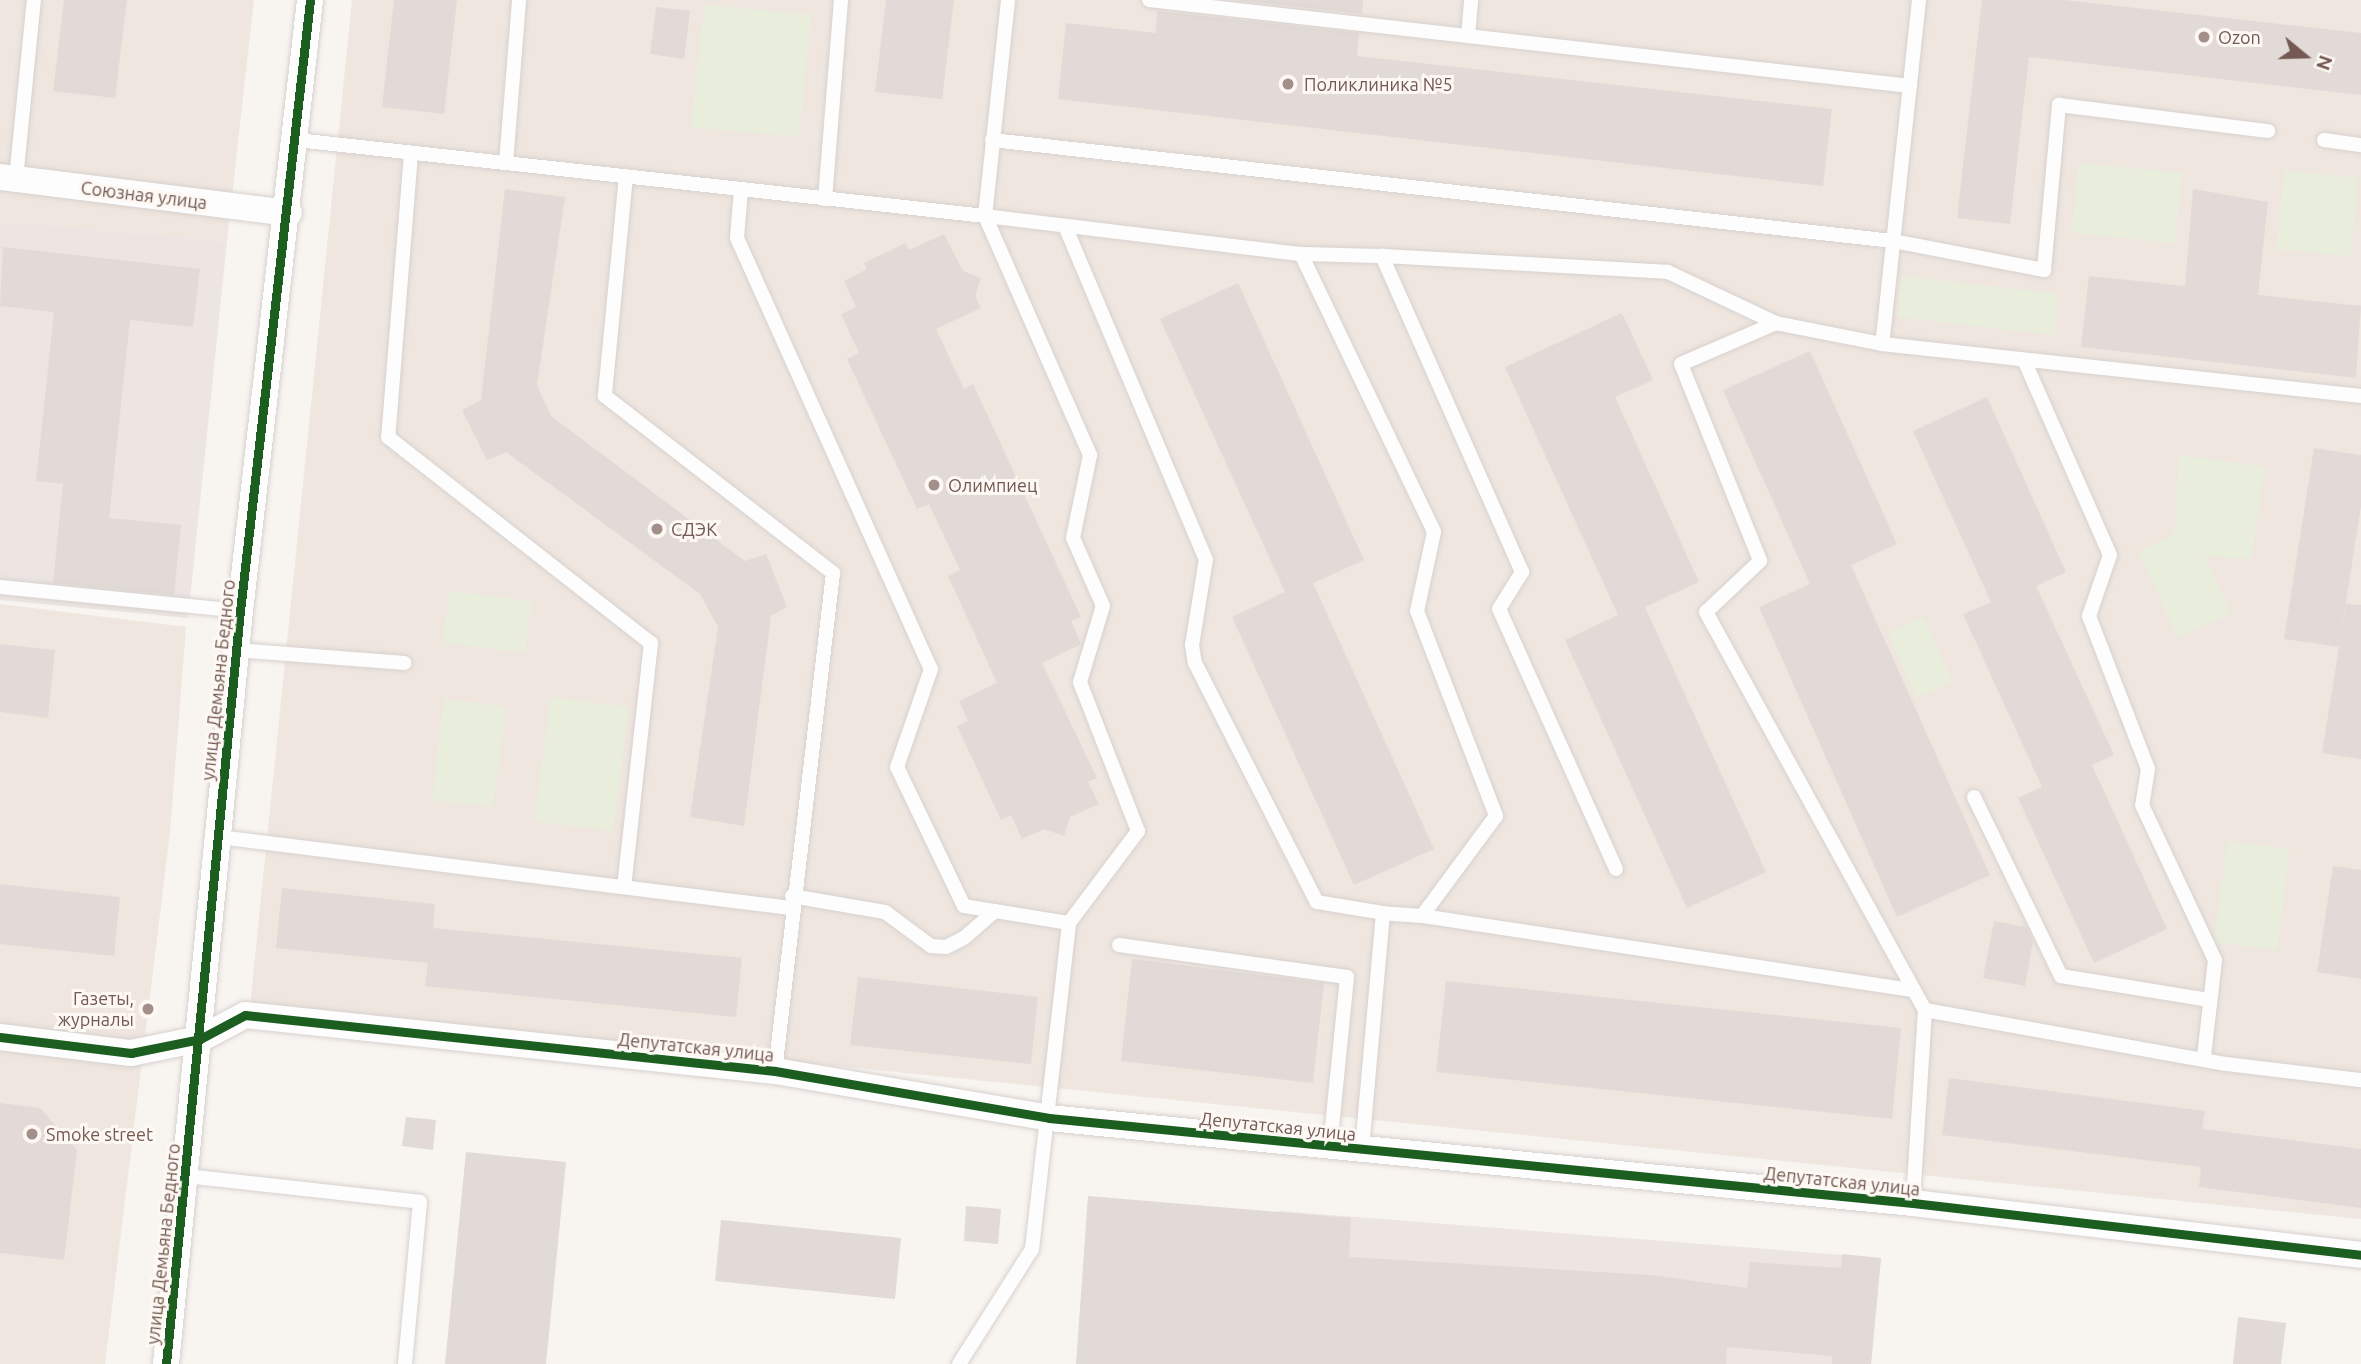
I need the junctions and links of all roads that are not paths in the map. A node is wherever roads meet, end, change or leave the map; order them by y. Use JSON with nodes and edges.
{"nodes":[{"id":1,"x":34,"y":0,"type":"edge"},
{"id":2,"x":310,"y":0,"type":"edge"},
{"id":3,"x":519,"y":0,"type":"edge"},
{"id":4,"x":841,"y":0,"type":"edge"},
{"id":5,"x":1008,"y":0,"type":"edge"},
{"id":6,"x":1149,"y":0,"type":"edge"},
{"id":7,"x":1471,"y":0,"type":"edge"},
{"id":8,"x":1919,"y":0,"type":"edge"},
{"id":9,"x":1468,"y":36,"type":"junction"},
{"id":10,"x":1910,"y":86,"type":"junction"},
{"id":11,"x":2268,"y":131,"type":"dead end"},
{"id":12,"x":297,"y":140,"type":"junction"},
{"id":13,"x":992,"y":140,"type":"junction"},
{"id":14,"x":2324,"y":140,"type":"dead end"},
{"id":15,"x":2361,"y":145,"type":"edge"},
{"id":16,"x":411,"y":154,"type":"junction"},
{"id":17,"x":506,"y":163,"type":"junction"},
{"id":18,"x":626,"y":176,"type":"junction"},
{"id":19,"x":8,"y":178,"type":"edge"},
{"id":20,"x":741,"y":190,"type":"junction"},
{"id":21,"x":825,"y":199,"type":"junction"},
{"id":22,"x":289,"y":213,"type":"junction"},
{"id":23,"x":985,"y":216,"type":"junction"},
{"id":24,"x":1065,"y":226,"type":"junction"},
{"id":25,"x":1893,"y":241,"type":"junction"},
{"id":26,"x":1301,"y":254,"type":"junction"},
{"id":27,"x":1382,"y":256,"type":"junction"},
{"id":28,"x":1776,"y":323,"type":"junction"},
{"id":29,"x":1882,"y":344,"type":"junction"},
{"id":30,"x":2024,"y":359,"type":"junction"},
{"id":31,"x":2361,"y":396,"type":"edge"},
{"id":32,"x":0,"y":587,"type":"edge"},
{"id":33,"x":240,"y":611,"type":"junction"},
{"id":34,"x":236,"y":650,"type":"junction"},
{"id":35,"x":405,"y":663,"type":"dead end"},
{"id":36,"x":1974,"y":797,"type":"dead end"},
{"id":37,"x":219,"y":837,"type":"junction"},
{"id":38,"x":1616,"y":869,"type":"dead end"},
{"id":39,"x":624,"y":887,"type":"junction"},
{"id":40,"x":792,"y":902,"type":"junction"},
{"id":41,"x":995,"y":911,"type":"junction"},
{"id":42,"x":1383,"y":913,"type":"junction"},
{"id":43,"x":1422,"y":916,"type":"junction"},
{"id":44,"x":1069,"y":923,"type":"junction"},
{"id":45,"x":1119,"y":945,"type":"dead end"},
{"id":46,"x":1913,"y":990,"type":"junction"},
{"id":47,"x":2210,"y":1000,"type":"junction"},
{"id":48,"x":1925,"y":1010,"type":"junction"},
{"id":49,"x":0,"y":1037,"type":"edge"},
{"id":50,"x":200,"y":1039,"type":"junction"},
{"id":51,"x":2204,"y":1056,"type":"junction"},
{"id":52,"x":775,"y":1071,"type":"junction"},
{"id":53,"x":2361,"y":1080,"type":"edge"},
{"id":54,"x":1049,"y":1118,"type":"junction"},
{"id":55,"x":1330,"y":1147,"type":"junction"},
{"id":56,"x":1362,"y":1150,"type":"junction"},
{"id":57,"x":186,"y":1176,"type":"junction"},
{"id":58,"x":1913,"y":1203,"type":"junction"},
{"id":59,"x":2361,"y":1255,"type":"edge"},
{"id":60,"x":166,"y":1364,"type":"edge"},
{"id":61,"x":405,"y":1364,"type":"edge"},
{"id":62,"x":959,"y":1364,"type":"edge"}],
"edges":[{"from":1,"to":19,"type":"lane"},
{"from":2,"to":12,"type":"street","name":"улица Демьяна Бедного"},
{"from":3,"to":17,"type":"lane"},
{"from":4,"to":21,"type":"lane"},
{"from":5,"to":13,"type":"lane"},
{"from":6,"to":9,"type":"lane"},
{"from":7,"to":9,"type":"lane"},
{"from":8,"to":10,"type":"lane"},
{"from":9,"to":10,"type":"lane"},
{"from":10,"to":25,"type":"lane"},
{"from":11,"to":25,"type":"lane"},
{"from":12,"to":16,"type":"lane"},
{"from":12,"to":22,"type":"street","name":"улица Демьяна Бедного"},
{"from":13,"to":23,"type":"lane"},
{"from":13,"to":25,"type":"lane"},
{"from":14,"to":15,"type":"lane"},
{"from":16,"to":17,"type":"lane"},
{"from":16,"to":39,"type":"lane"},
{"from":17,"to":18,"type":"lane"},
{"from":18,"to":20,"type":"lane"},
{"from":18,"to":40,"type":"lane"},
{"from":19,"to":22,"type":"street","name":"Союзная улица"},
{"from":20,"to":21,"type":"lane"},
{"from":20,"to":41,"type":"lane"},
{"from":21,"to":23,"type":"lane"},
{"from":22,"to":33,"type":"street","name":"улица Демьяна Бедного"},
{"from":23,"to":24,"type":"lane"},
{"from":23,"to":44,"type":"lane"},
{"from":24,"to":26,"type":"lane"},
{"from":24,"to":42,"type":"lane"},
{"from":25,"to":29,"type":"lane"},
{"from":26,"to":27,"type":"lane"},
{"from":26,"to":43,"type":"lane"},
{"from":27,"to":28,"type":"lane"},
{"from":27,"to":38,"type":"lane"},
{"from":28,"to":29,"type":"lane"},
{"from":28,"to":46,"type":"lane"},
{"from":29,"to":30,"type":"lane"},
{"from":30,"to":31,"type":"lane"},
{"from":30,"to":47,"type":"lane"},
{"from":32,"to":33,"type":"lane"},
{"from":33,"to":34,"type":"street","name":"улица Демьяна Бедного"},
{"from":34,"to":35,"type":"lane"},
{"from":34,"to":37,"type":"street","name":"улица Демьяна Бедного"},
{"from":36,"to":47,"type":"lane"},
{"from":37,"to":39,"type":"lane"},
{"from":37,"to":50,"type":"street","name":"улица Демьяна Бедного"},
{"from":39,"to":40,"type":"lane"},
{"from":40,"to":41,"type":"lane"},
{"from":40,"to":52,"type":"lane"},
{"from":41,"to":44,"type":"lane"},
{"from":42,"to":43,"type":"lane"},
{"from":42,"to":56,"type":"lane"},
{"from":43,"to":46,"type":"lane"},
{"from":44,"to":54,"type":"lane"},
{"from":45,"to":55,"type":"lane"},
{"from":46,"to":48,"type":"lane"},
{"from":47,"to":51,"type":"lane"},
{"from":48,"to":51,"type":"lane"},
{"from":48,"to":58,"type":"lane"},
{"from":49,"to":50,"type":"street","name":"Депутатская улица"},
{"from":50,"to":52,"type":"street","name":"Депутатская улица"},
{"from":50,"to":57,"type":"street","name":"улица Демьяна Бедного"},
{"from":51,"to":53,"type":"lane"},
{"from":52,"to":54,"type":"street","name":"Депутатская улица"},
{"from":54,"to":55,"type":"street","name":"Депутатская улица"},
{"from":54,"to":62,"type":"lane"},
{"from":55,"to":56,"type":"street","name":"Депутатская улица"},
{"from":56,"to":58,"type":"street","name":"Депутатская улица"},
{"from":57,"to":60,"type":"street","name":"улица Демьяна Бедного"},
{"from":57,"to":61,"type":"lane"},
{"from":58,"to":59,"type":"street","name":"Депутатская улица"}]}
